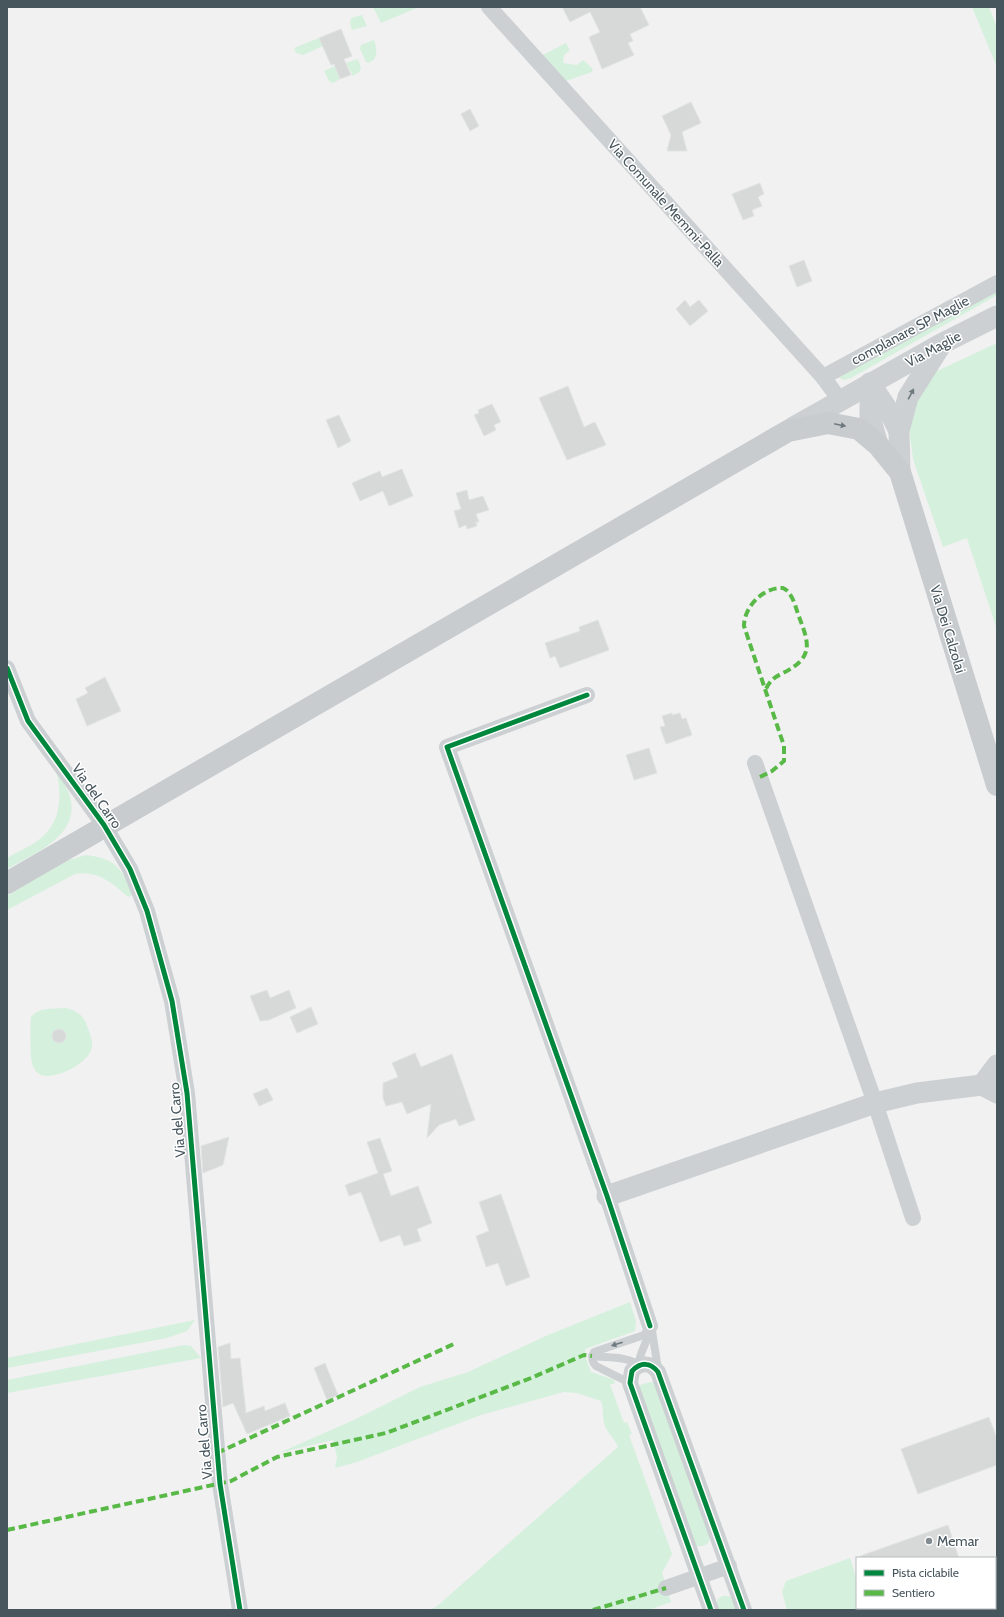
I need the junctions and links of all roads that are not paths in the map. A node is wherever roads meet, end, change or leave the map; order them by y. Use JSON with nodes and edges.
{"nodes":[{"id":1,"x":490,"y":7,"type":"edge"},
{"id":2,"x":997,"y":283,"type":"edge"},
{"id":3,"x":997,"y":316,"type":"edge"},
{"id":4,"x":942,"y":344,"type":"junction"},
{"id":5,"x":823,"y":377,"type":"junction"},
{"id":6,"x":870,"y":383,"type":"junction"},
{"id":7,"x":840,"y":400,"type":"junction"},
{"id":8,"x":788,"y":431,"type":"junction"},
{"id":9,"x":899,"y":431,"type":"junction"},
{"id":10,"x":878,"y":445,"type":"junction"},
{"id":11,"x":900,"y":472,"type":"junction"},
{"id":12,"x":7,"y":668,"type":"edge"},
{"id":13,"x":587,"y":695,"type":"dead end"},
{"id":14,"x":755,"y":763,"type":"dead end"},
{"id":15,"x":997,"y":786,"type":"edge"},
{"id":16,"x":104,"y":825,"type":"junction"},
{"id":17,"x":7,"y":883,"type":"edge"},
{"id":18,"x":997,"y":1065,"type":"edge"},
{"id":19,"x":990,"y":1089,"type":"edge"},
{"id":20,"x":875,"y":1103,"type":"junction"},
{"id":21,"x":607,"y":1196,"type":"junction"},
{"id":22,"x":913,"y":1218,"type":"dead end"},
{"id":23,"x":650,"y":1326,"type":"junction"},
{"id":24,"x":592,"y":1356,"type":"junction"},
{"id":25,"x":639,"y":1365,"type":"junction"},
{"id":26,"x":658,"y":1372,"type":"junction"},
{"id":27,"x":630,"y":1382,"type":"junction"},
{"id":28,"x":728,"y":1566,"type":"junction"},
{"id":29,"x":698,"y":1576,"type":"junction"},
{"id":30,"x":666,"y":1588,"type":"dead end"},
{"id":31,"x":240,"y":1610,"type":"edge"},
{"id":32,"x":711,"y":1610,"type":"edge"},
{"id":33,"x":744,"y":1610,"type":"edge"}],
"edges":[{"from":1,"to":5,"type":"street","name":"Via Comunale Memmi-Palla"},
{"from":2,"to":5,"type":"street","name":"complanare SP Maglie"},
{"from":3,"to":4,"type":"street","name":"Via Maglie"},
{"from":4,"to":6,"type":"street","name":"Via Maglie"},
{"from":9,"to":4,"type":"street","one_way":true},
{"from":5,"to":7,"type":"street","name":"Via Comunale Memmi-Palla"},
{"from":6,"to":7,"type":"street","name":"Via Maglie"},
{"from":6,"to":9,"type":"street"},
{"from":6,"to":10,"type":"street"},
{"from":7,"to":8,"type":"street","name":"Via Maglie"},
{"from":8,"to":10,"type":"main road","one_way":true},
{"from":8,"to":16,"type":"main road"},
{"from":9,"to":11,"type":"street"},
{"from":10,"to":11,"type":"main road"},
{"from":11,"to":15,"type":"main road","name":"Via Dei Calzolai"},
{"from":12,"to":16,"type":"street","name":"Via del Carro"},
{"from":13,"to":21,"type":"street"},
{"from":14,"to":20,"type":"street"},
{"from":16,"to":17,"type":"main road"},
{"from":16,"to":31,"type":"street","name":"Via del Carro"},
{"from":18,"to":19,"type":"street"},
{"from":19,"to":20,"type":"street"},
{"from":20,"to":21,"type":"street"},
{"from":20,"to":22,"type":"street"},
{"from":21,"to":23,"type":"street"},
{"from":23,"to":24,"type":"lane","one_way":true},
{"from":23,"to":25,"type":"lane"},
{"from":23,"to":26,"type":"lane"},
{"from":24,"to":25,"type":"lane"},
{"from":24,"to":27,"type":"lane"},
{"from":25,"to":26,"type":"street"},
{"from":25,"to":27,"type":"street"},
{"from":26,"to":28,"type":"street"},
{"from":27,"to":29,"type":"street"},
{"from":28,"to":29,"type":"street"},
{"from":28,"to":33,"type":"street"},
{"from":29,"to":30,"type":"street"},
{"from":29,"to":32,"type":"street"}]}
